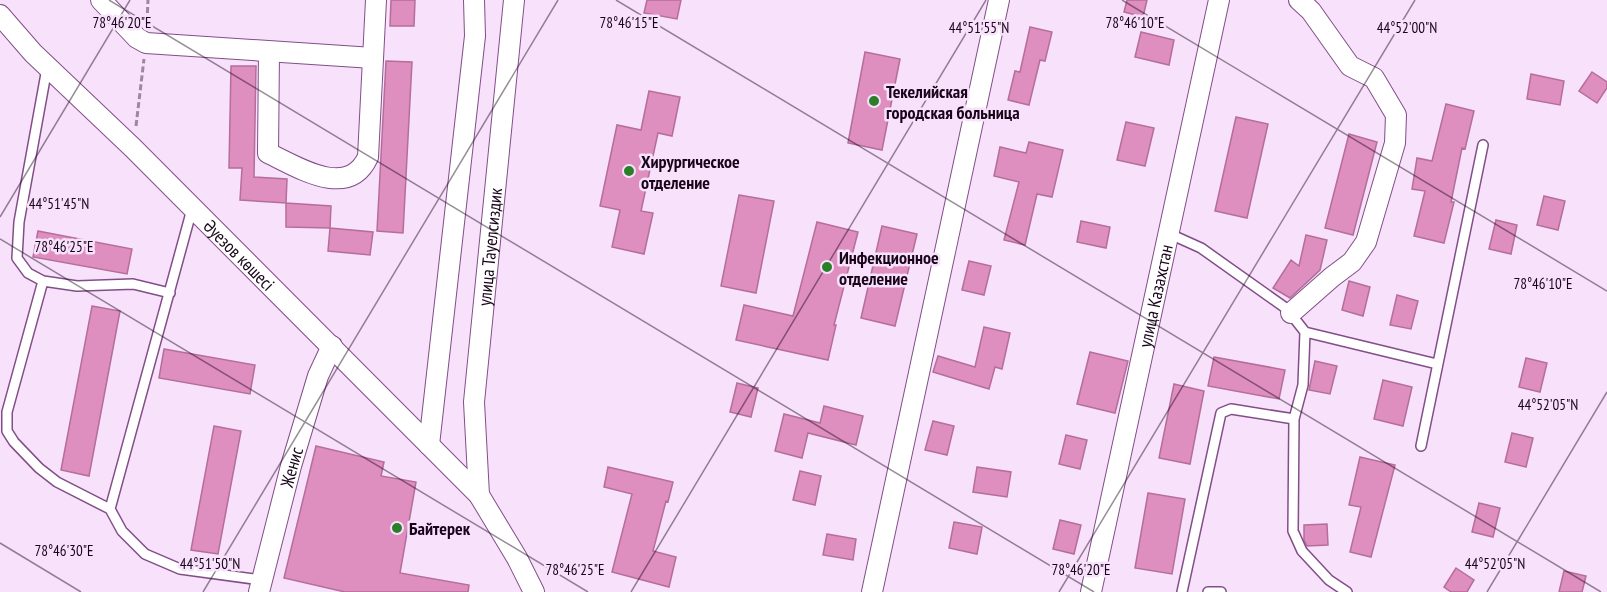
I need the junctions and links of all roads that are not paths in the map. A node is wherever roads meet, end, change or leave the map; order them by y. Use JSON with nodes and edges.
{"nodes":[{"id":1,"x":101,"y":0,"type":"edge"},
{"id":2,"x":376,"y":0,"type":"edge"},
{"id":3,"x":474,"y":0,"type":"edge"},
{"id":4,"x":514,"y":0,"type":"edge"},
{"id":5,"x":999,"y":0,"type":"edge"},
{"id":6,"x":1219,"y":0,"type":"edge"},
{"id":7,"x":1299,"y":0,"type":"edge"},
{"id":8,"x":0,"y":15,"type":"edge"},
{"id":9,"x":269,"y":52,"type":"junction"},
{"id":10,"x":373,"y":58,"type":"junction"},
{"id":11,"x":47,"y":68,"type":"junction"},
{"id":12,"x":1483,"y":145,"type":"dead end"},
{"id":13,"x":192,"y":209,"type":"junction"},
{"id":14,"x":1170,"y":234,"type":"junction"},
{"id":15,"x":43,"y":281,"type":"junction"},
{"id":16,"x":170,"y":293,"type":"junction"},
{"id":17,"x":1291,"y":313,"type":"junction"},
{"id":18,"x":1305,"y":332,"type":"junction"},
{"id":19,"x":332,"y":346,"type":"junction"},
{"id":20,"x":1437,"y":364,"type":"junction"},
{"id":21,"x":1294,"y":418,"type":"junction"},
{"id":22,"x":429,"y":445,"type":"junction"},
{"id":23,"x":1420,"y":446,"type":"dead end"},
{"id":24,"x":479,"y":495,"type":"junction"},
{"id":25,"x":110,"y":509,"type":"junction"},
{"id":26,"x":260,"y":586,"type":"edge"},
{"id":27,"x":534,"y":592,"type":"edge"},
{"id":28,"x":872,"y":592,"type":"edge"},
{"id":29,"x":1091,"y":592,"type":"edge"},
{"id":30,"x":1182,"y":592,"type":"edge"},
{"id":31,"x":1208,"y":592,"type":"edge"},
{"id":32,"x":1221,"y":592,"type":"edge"},
{"id":33,"x":1347,"y":592,"type":"edge"}],
"edges":[{"from":1,"to":9,"type":"street"},
{"from":2,"to":10,"type":"street"},
{"from":3,"to":22,"type":"street","name":"улица Тауелсиздик"},
{"from":4,"to":24,"type":"street","name":"улица Тауелсиздик"},
{"from":5,"to":28,"type":"street"},
{"from":6,"to":14,"type":"street","name":"улица Казахстан"},
{"from":7,"to":17,"type":"street"},
{"from":8,"to":11,"type":"street","name":"Әуезов көшесі"},
{"from":9,"to":10,"type":"street"},
{"from":9,"to":10,"type":"street"},
{"from":11,"to":13,"type":"street","name":"Әуезов көшесі"},
{"from":11,"to":15,"type":"lane"},
{"from":12,"to":20,"type":"lane"},
{"from":13,"to":16,"type":"lane"},
{"from":13,"to":19,"type":"street","name":"Әуезов көшесі"},
{"from":14,"to":17,"type":"lane"},
{"from":14,"to":29,"type":"street","name":"улица Казахстан"},
{"from":15,"to":16,"type":"lane"},
{"from":15,"to":25,"type":"lane"},
{"from":16,"to":25,"type":"lane"},
{"from":17,"to":18,"type":"lane"},
{"from":18,"to":20,"type":"lane"},
{"from":18,"to":21,"type":"lane"},
{"from":19,"to":22,"type":"street","name":"Әуезов көшесі"},
{"from":19,"to":26,"type":"street","name":"Женис"},
{"from":20,"to":23,"type":"lane"},
{"from":21,"to":30,"type":"lane"},
{"from":21,"to":33,"type":"lane"},
{"from":22,"to":24,"type":"street","name":"Әуезов көшесі"},
{"from":24,"to":27,"type":"street"},
{"from":25,"to":26,"type":"lane"},
{"from":31,"to":32,"type":"lane"}]}
